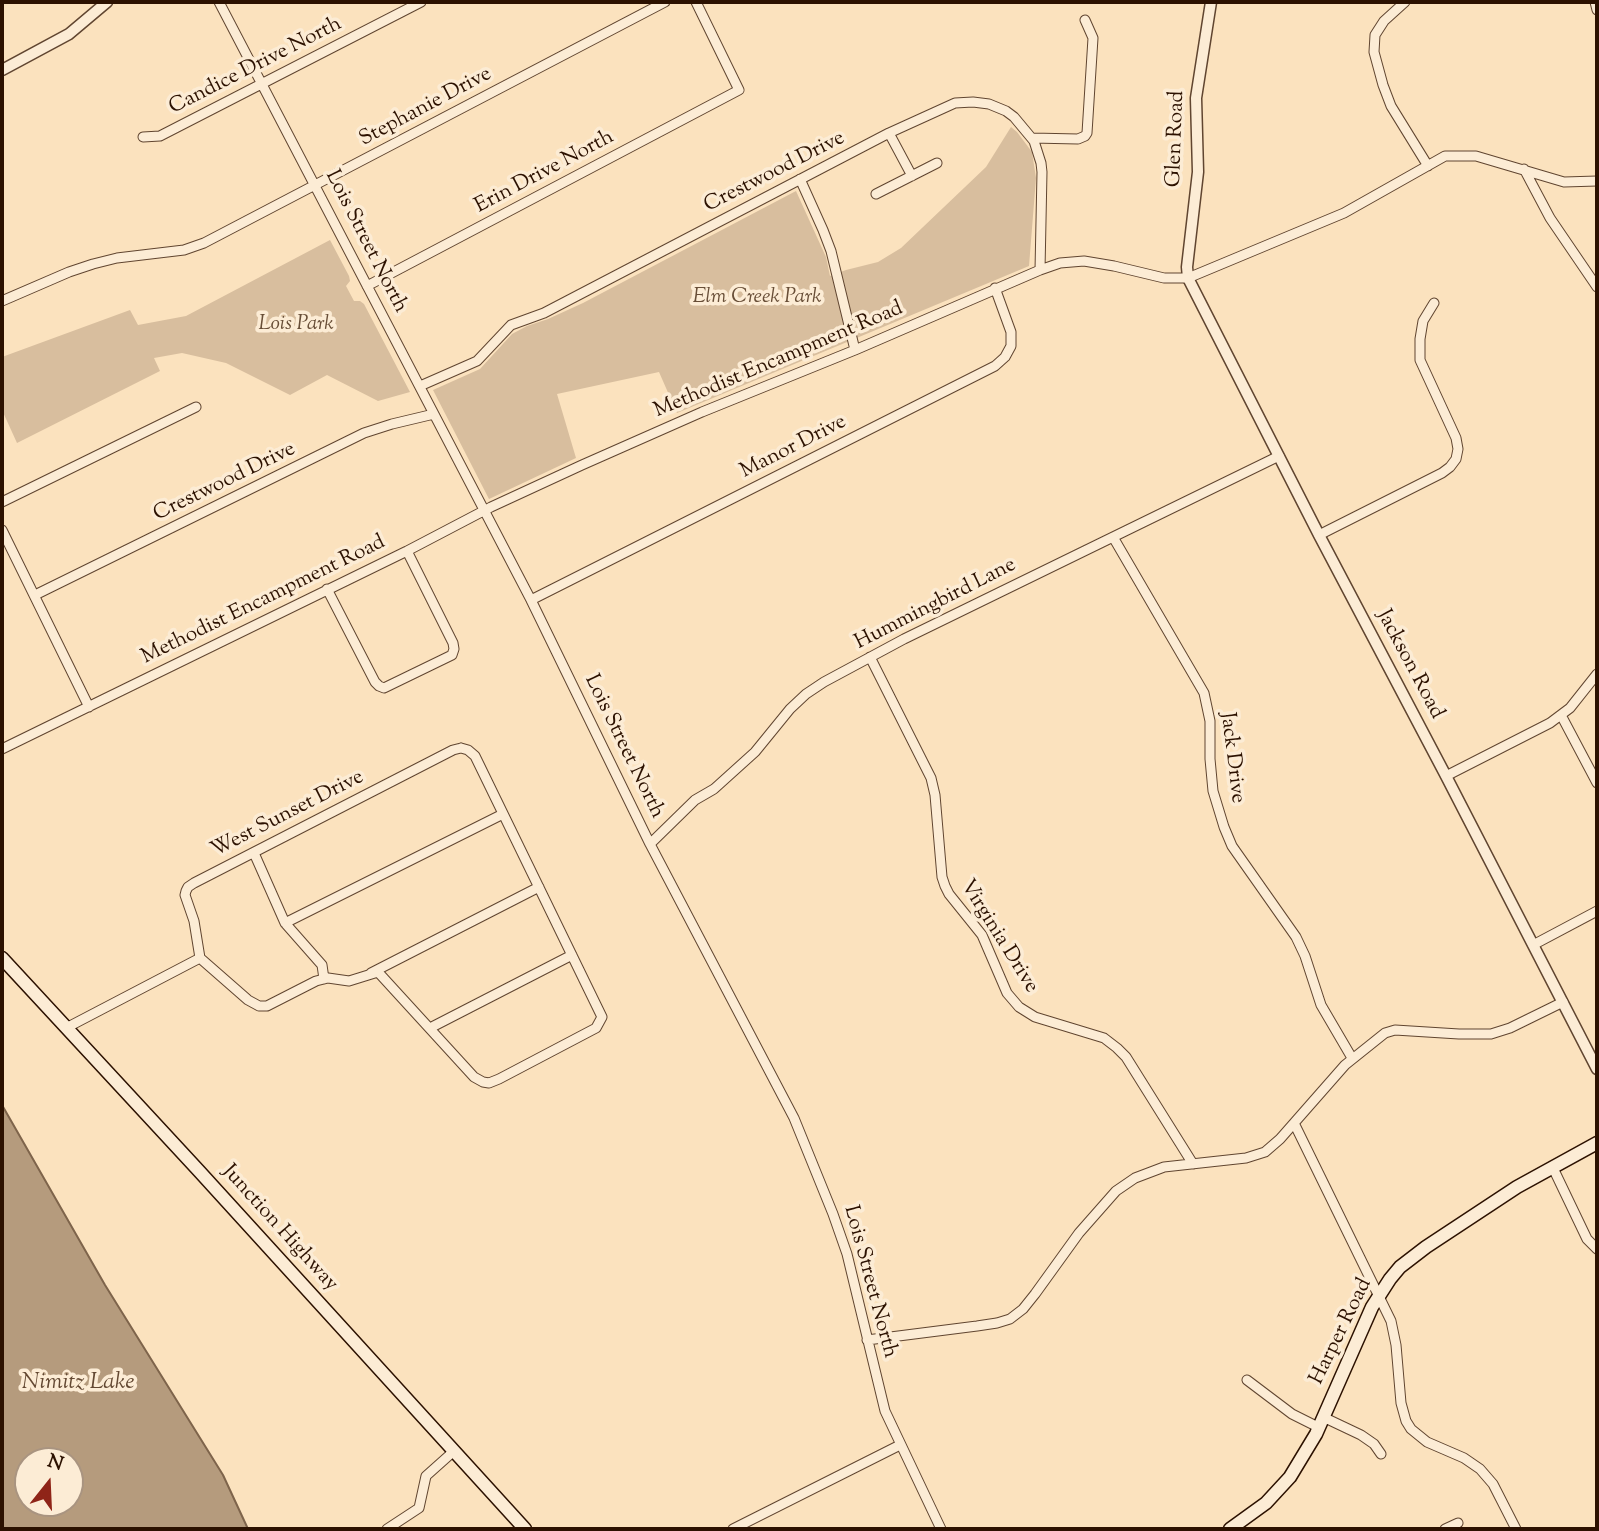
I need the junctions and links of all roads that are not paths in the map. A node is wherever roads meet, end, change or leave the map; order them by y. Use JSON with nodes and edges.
{"nodes":[{"id":1,"x":107,"y":2,"type":"edge"},
{"id":2,"x":219,"y":2,"type":"edge"},
{"id":3,"x":421,"y":2,"type":"edge"},
{"id":4,"x":665,"y":2,"type":"edge"},
{"id":5,"x":696,"y":2,"type":"edge"},
{"id":6,"x":1211,"y":2,"type":"edge"},
{"id":7,"x":1405,"y":2,"type":"edge"},
{"id":8,"x":1595,"y":2,"type":"edge"},
{"id":9,"x":1597,"y":10,"type":"edge"},
{"id":10,"x":1085,"y":20,"type":"dead end"},
{"id":11,"x":2,"y":70,"type":"edge"},
{"id":12,"x":263,"y":84,"type":"junction"},
{"id":13,"x":889,"y":133,"type":"junction"},
{"id":14,"x":143,"y":137,"type":"dead end"},
{"id":15,"x":1032,"y":138,"type":"junction"},
{"id":16,"x":937,"y":163,"type":"dead end"},
{"id":17,"x":1428,"y":166,"type":"junction"},
{"id":18,"x":1524,"y":169,"type":"junction"},
{"id":19,"x":912,"y":176,"type":"junction"},
{"id":20,"x":800,"y":180,"type":"junction"},
{"id":21,"x":1597,"y":181,"type":"edge"},
{"id":22,"x":316,"y":186,"type":"junction"},
{"id":23,"x":876,"y":194,"type":"dead end"},
{"id":24,"x":1040,"y":270,"type":"junction"},
{"id":25,"x":1188,"y":278,"type":"junction"},
{"id":26,"x":367,"y":286,"type":"junction"},
{"id":27,"x":1597,"y":287,"type":"edge"},
{"id":28,"x":995,"y":288,"type":"junction"},
{"id":29,"x":2,"y":301,"type":"edge"},
{"id":30,"x":1434,"y":303,"type":"dead end"},
{"id":31,"x":855,"y":350,"type":"junction"},
{"id":32,"x":420,"y":386,"type":"junction"},
{"id":33,"x":196,"y":407,"type":"dead end"},
{"id":34,"x":434,"y":414,"type":"junction"},
{"id":35,"x":1279,"y":456,"type":"junction"},
{"id":36,"x":2,"y":502,"type":"edge"},
{"id":37,"x":484,"y":511,"type":"junction"},
{"id":38,"x":2,"y":530,"type":"edge"},
{"id":39,"x":1319,"y":535,"type":"junction"},
{"id":40,"x":1113,"y":537,"type":"junction"},
{"id":41,"x":407,"y":551,"type":"junction"},
{"id":42,"x":327,"y":589,"type":"junction"},
{"id":43,"x":35,"y":595,"type":"junction"},
{"id":44,"x":531,"y":600,"type":"junction"},
{"id":45,"x":870,"y":657,"type":"junction"},
{"id":46,"x":1597,"y":674,"type":"edge"},
{"id":47,"x":89,"y":707,"type":"junction"},
{"id":48,"x":1561,"y":715,"type":"junction"},
{"id":49,"x":2,"y":749,"type":"edge"},
{"id":50,"x":1446,"y":776,"type":"junction"},
{"id":51,"x":1597,"y":783,"type":"edge"},
{"id":52,"x":503,"y":814,"type":"junction"},
{"id":53,"x":650,"y":844,"type":"junction"},
{"id":54,"x":254,"y":853,"type":"junction"},
{"id":55,"x":539,"y":887,"type":"junction"},
{"id":56,"x":1597,"y":911,"type":"edge"},
{"id":57,"x":285,"y":923,"type":"junction"},
{"id":58,"x":1533,"y":944,"type":"junction"},
{"id":59,"x":572,"y":955,"type":"junction"},
{"id":60,"x":2,"y":958,"type":"edge"},
{"id":61,"x":201,"y":958,"type":"junction"},
{"id":62,"x":370,"y":973,"type":"junction"},
{"id":63,"x":324,"y":979,"type":"junction"},
{"id":64,"x":1563,"y":1002,"type":"junction"},
{"id":65,"x":66,"y":1028,"type":"junction"},
{"id":66,"x":430,"y":1028,"type":"junction"},
{"id":67,"x":1352,"y":1058,"type":"junction"},
{"id":68,"x":1597,"y":1069,"type":"edge"},
{"id":69,"x":1294,"y":1123,"type":"junction"},
{"id":70,"x":1597,"y":1143,"type":"edge"},
{"id":71,"x":1193,"y":1164,"type":"junction"},
{"id":72,"x":1553,"y":1168,"type":"junction"},
{"id":73,"x":1597,"y":1249,"type":"edge"},
{"id":74,"x":1378,"y":1296,"type":"junction"},
{"id":75,"x":867,"y":1340,"type":"junction"},
{"id":76,"x":1247,"y":1380,"type":"dead end"},
{"id":77,"x":1321,"y":1422,"type":"junction"},
{"id":78,"x":900,"y":1445,"type":"junction"},
{"id":79,"x":454,"y":1451,"type":"junction"},
{"id":80,"x":1381,"y":1454,"type":"dead end"},
{"id":81,"x":1458,"y":1523,"type":"dead end"},
{"id":82,"x":1239,"y":1528,"type":"edge"},
{"id":83,"x":387,"y":1529,"type":"edge"},
{"id":84,"x":525,"y":1529,"type":"edge"},
{"id":85,"x":733,"y":1529,"type":"edge"},
{"id":86,"x":940,"y":1529,"type":"edge"},
{"id":87,"x":1445,"y":1529,"type":"edge"},
{"id":88,"x":1516,"y":1529,"type":"edge"}],
"edges":[{"from":1,"to":11,"type":"street"},
{"from":2,"to":12,"type":"street","name":"Lois Street North"},
{"from":3,"to":12,"type":"street","name":"Candice Drive North"},
{"from":4,"to":22,"type":"street","name":"Stephanie Drive"},
{"from":5,"to":26,"type":"street","name":"Erin Drive North"},
{"from":6,"to":25,"type":"street","name":"Glen Road"},
{"from":7,"to":17,"type":"street"},
{"from":8,"to":9,"type":"street"},
{"from":10,"to":15,"type":"street"},
{"from":12,"to":14,"type":"street","name":"Candice Drive North"},
{"from":12,"to":22,"type":"street","name":"Lois Street North"},
{"from":13,"to":15,"type":"street","name":"Crestwood Drive"},
{"from":13,"to":19,"type":"street"},
{"from":13,"to":20,"type":"street","name":"Crestwood Drive"},
{"from":15,"to":24,"type":"street","name":"Crestwood Drive"},
{"from":16,"to":19,"type":"street"},
{"from":17,"to":18,"type":"street","name":"Methodist Encampment Road"},
{"from":17,"to":25,"type":"street","name":"Methodist Encampment Road"},
{"from":18,"to":21,"type":"street","name":"Methodist Encampment Road"},
{"from":18,"to":27,"type":"street"},
{"from":19,"to":23,"type":"street"},
{"from":20,"to":31,"type":"street"},
{"from":20,"to":32,"type":"street","name":"Crestwood Drive"},
{"from":22,"to":26,"type":"street","name":"Lois Street North"},
{"from":22,"to":29,"type":"street","name":"Stephanie Drive"},
{"from":24,"to":25,"type":"street","name":"Methodist Encampment Road"},
{"from":24,"to":28,"type":"street","name":"Methodist Encampment Road"},
{"from":25,"to":35,"type":"street","name":"Jackson Road"},
{"from":26,"to":32,"type":"street","name":"Lois Street North"},
{"from":28,"to":31,"type":"street","name":"Methodist Encampment Road"},
{"from":28,"to":44,"type":"street","name":"Manor Drive"},
{"from":30,"to":39,"type":"street"},
{"from":31,"to":37,"type":"street","name":"Methodist Encampment Road"},
{"from":32,"to":34,"type":"street","name":"Lois Street North"},
{"from":33,"to":36,"type":"street"},
{"from":34,"to":37,"type":"street","name":"Lois Street North"},
{"from":34,"to":43,"type":"street","name":"Crestwood Drive"},
{"from":35,"to":39,"type":"street","name":"Jackson Road"},
{"from":35,"to":40,"type":"street","name":"Hummingbird Lane"},
{"from":37,"to":41,"type":"street","name":"Methodist Encampment Road"},
{"from":37,"to":44,"type":"street","name":"Lois Street North"},
{"from":38,"to":43,"type":"street"},
{"from":39,"to":50,"type":"street","name":"Jackson Road"},
{"from":40,"to":45,"type":"street","name":"Hummingbird Lane"},
{"from":40,"to":67,"type":"street","name":"Jack Drive"},
{"from":41,"to":42,"type":"street","name":"Methodist Encampment Road"},
{"from":41,"to":42,"type":"street"},
{"from":42,"to":47,"type":"street","name":"Methodist Encampment Road"},
{"from":43,"to":47,"type":"street"},
{"from":44,"to":53,"type":"street","name":"Lois Street North"},
{"from":45,"to":53,"type":"street","name":"Hummingbird Lane"},
{"from":45,"to":71,"type":"street","name":"Virginia Drive"},
{"from":46,"to":48,"type":"street"},
{"from":47,"to":49,"type":"street","name":"Methodist Encampment Road"},
{"from":48,"to":50,"type":"street"},
{"from":48,"to":51,"type":"street"},
{"from":50,"to":58,"type":"street","name":"Jackson Road"},
{"from":52,"to":54,"type":"street","name":"West Sunset Drive"},
{"from":52,"to":55,"type":"street"},
{"from":52,"to":57,"type":"street"},
{"from":53,"to":75,"type":"street","name":"Lois Street North"},
{"from":54,"to":57,"type":"street"},
{"from":54,"to":61,"type":"street","name":"West Sunset Drive"},
{"from":55,"to":59,"type":"street"},
{"from":55,"to":62,"type":"street"},
{"from":56,"to":58,"type":"street"},
{"from":57,"to":63,"type":"street"},
{"from":58,"to":64,"type":"street","name":"Jackson Road"},
{"from":59,"to":66,"type":"street"},
{"from":59,"to":66,"type":"street"},
{"from":60,"to":65,"type":"main road","name":"Junction Highway"},
{"from":61,"to":63,"type":"street"},
{"from":61,"to":65,"type":"street"},
{"from":62,"to":63,"type":"street"},
{"from":62,"to":66,"type":"street"},
{"from":64,"to":67,"type":"street"},
{"from":64,"to":68,"type":"street","name":"Jackson Road"},
{"from":65,"to":79,"type":"main road","name":"Junction Highway"},
{"from":67,"to":69,"type":"street"},
{"from":69,"to":71,"type":"street"},
{"from":69,"to":74,"type":"street"},
{"from":70,"to":72,"type":"main road","name":"Harper Road"},
{"from":71,"to":75,"type":"street"},
{"from":72,"to":73,"type":"street"},
{"from":72,"to":74,"type":"main road","name":"Harper Road"},
{"from":74,"to":77,"type":"main road","name":"Harper Road"},
{"from":74,"to":88,"type":"street"},
{"from":75,"to":78,"type":"street","name":"Lois Street North"},
{"from":76,"to":77,"type":"street"},
{"from":77,"to":80,"type":"street"},
{"from":77,"to":82,"type":"main road","name":"Harper Road"},
{"from":78,"to":85,"type":"street"},
{"from":78,"to":86,"type":"street","name":"Lois Street North"},
{"from":79,"to":83,"type":"street"},
{"from":79,"to":84,"type":"main road","name":"Junction Highway"},
{"from":81,"to":87,"type":"street"}]}
